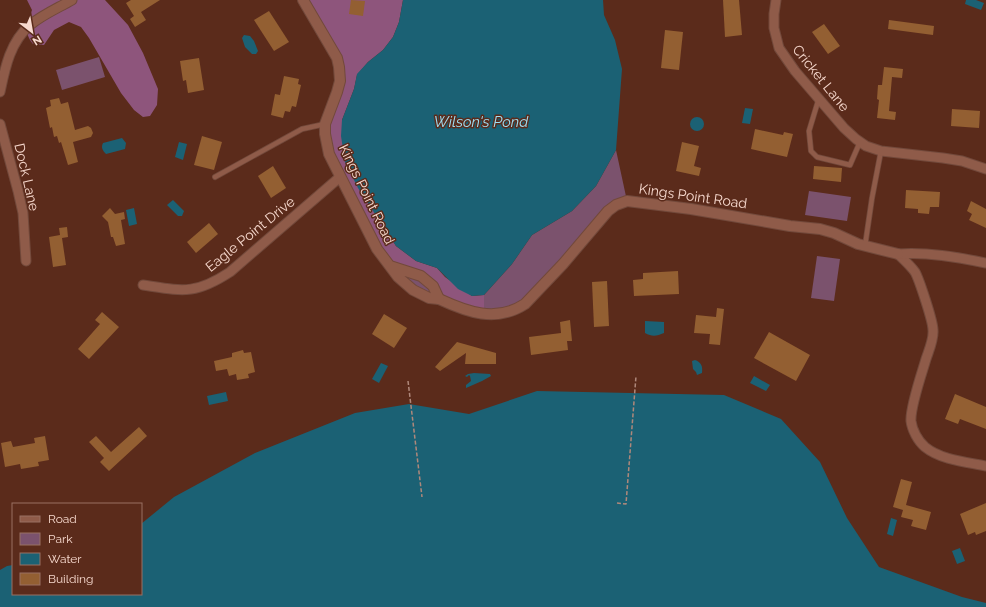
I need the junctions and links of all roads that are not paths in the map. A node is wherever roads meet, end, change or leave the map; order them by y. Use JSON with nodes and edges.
{"nodes":[{"id":1,"x":72,"y":0,"type":"edge"},
{"id":2,"x":304,"y":0,"type":"edge"},
{"id":3,"x":776,"y":0,"type":"edge"},
{"id":4,"x":0,"y":92,"type":"edge"},
{"id":5,"x":819,"y":98,"type":"junction"},
{"id":6,"x":0,"y":124,"type":"edge"},
{"id":7,"x":325,"y":124,"type":"junction"},
{"id":8,"x":860,"y":142,"type":"junction"},
{"id":9,"x":881,"y":151,"type":"junction"},
{"id":10,"x":986,"y":169,"type":"edge"},
{"id":11,"x":215,"y":177,"type":"dead end"},
{"id":12,"x":340,"y":177,"type":"junction"},
{"id":13,"x":865,"y":246,"type":"junction"},
{"id":14,"x":898,"y":254,"type":"junction"},
{"id":15,"x":26,"y":261,"type":"dead end"},
{"id":16,"x":986,"y":263,"type":"edge"},
{"id":17,"x":390,"y":266,"type":"junction"},
{"id":18,"x":143,"y":284,"type":"dead end"},
{"id":19,"x":439,"y":299,"type":"junction"},
{"id":20,"x":986,"y":466,"type":"edge"}],
"edges":[{"from":1,"to":4,"type":"street"},
{"from":2,"to":7,"type":"street","name":"Kings Point Road"},
{"from":3,"to":5,"type":"street","name":"Cricket Lane"},
{"from":5,"to":8,"type":"street","name":"Cricket Lane"},
{"from":5,"to":8,"type":"lane"},
{"from":6,"to":15,"type":"street","name":"Dock Lane"},
{"from":7,"to":11,"type":"lane"},
{"from":7,"to":12,"type":"street","name":"Kings Point Road"},
{"from":8,"to":9,"type":"street","name":"Cricket Lane"},
{"from":9,"to":10,"type":"street","name":"Cricket Lane"},
{"from":9,"to":13,"type":"lane"},
{"from":12,"to":17,"type":"street","name":"Kings Point Road"},
{"from":12,"to":18,"type":"street","name":"Eagle Point Drive"},
{"from":13,"to":14,"type":"street","name":"Kings Point Road"},
{"from":13,"to":19,"type":"street","name":"Kings Point Road"},
{"from":14,"to":16,"type":"street","name":"Kings Point Road"},
{"from":14,"to":20,"type":"street"},
{"from":17,"to":19,"type":"street","name":"Kings Point Road"},
{"from":17,"to":19,"type":"street","name":"Kings Point Road"}]}
